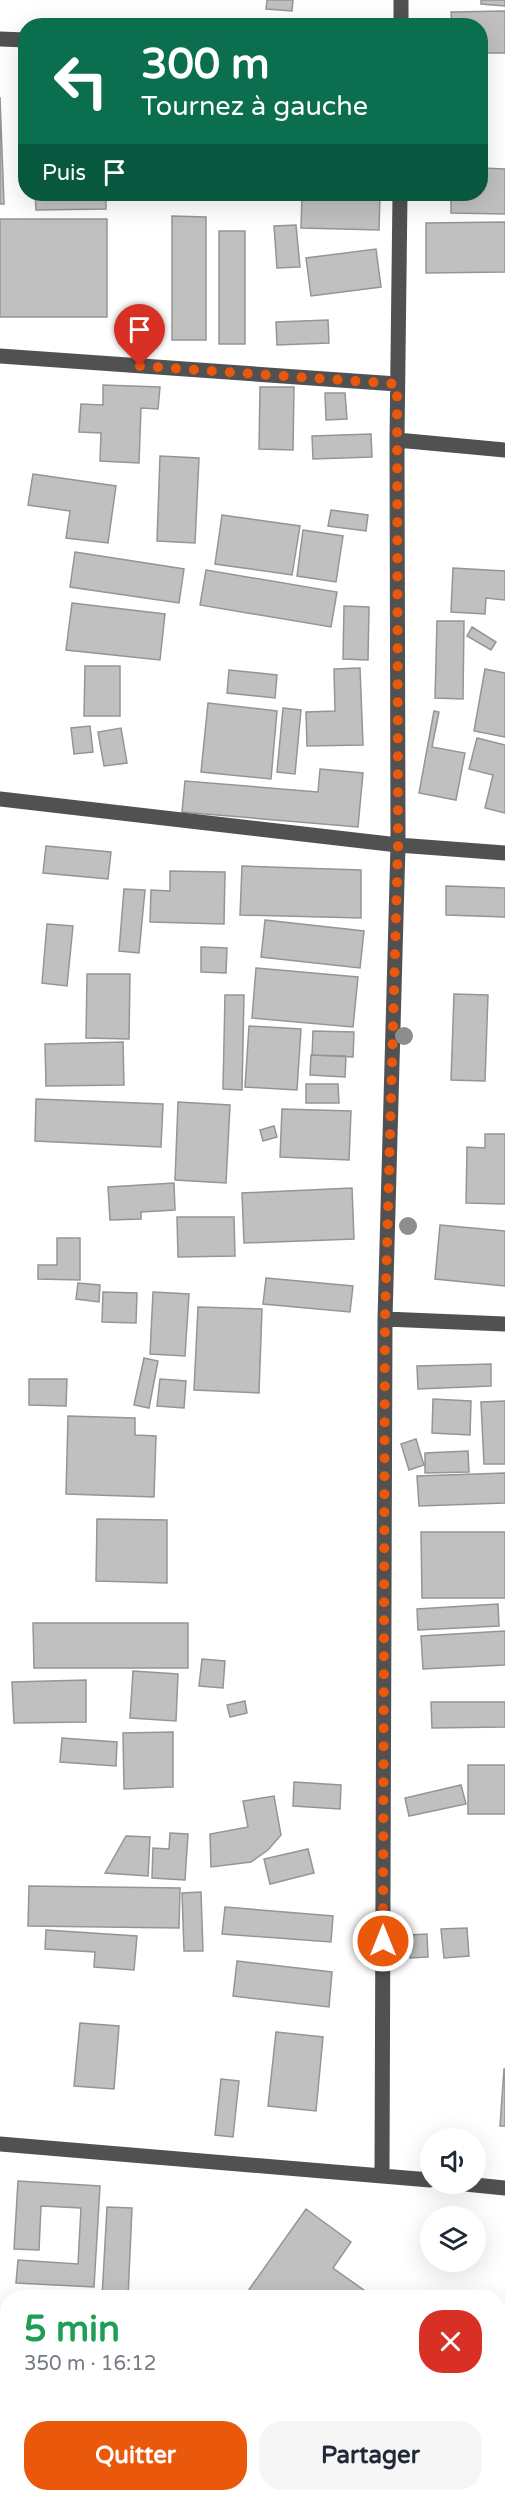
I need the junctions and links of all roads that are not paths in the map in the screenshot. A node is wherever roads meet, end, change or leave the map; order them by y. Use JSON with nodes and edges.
{"nodes":[{"id":1,"x":402,"y":0,"type":"edge"},
{"id":2,"x":401,"y":18,"type":"edge"},
{"id":3,"x":0,"y":39,"type":"edge"},
{"id":4,"x":18,"y":40,"type":"edge"},
{"id":5,"x":400,"y":201,"type":"edge"},
{"id":6,"x":0,"y":356,"type":"edge"},
{"id":7,"x":397,"y":384,"type":"junction"},
{"id":8,"x":397,"y":440,"type":"junction"},
{"id":9,"x":505,"y":450,"type":"edge"},
{"id":10,"x":0,"y":799,"type":"edge"},
{"id":11,"x":398,"y":845,"type":"junction"},
{"id":12,"x":505,"y":853,"type":"edge"},
{"id":13,"x":385,"y":1319,"type":"junction"},
{"id":14,"x":505,"y":1324,"type":"edge"},
{"id":15,"x":0,"y":2144,"type":"edge"},
{"id":16,"x":382,"y":2175,"type":"junction"},
{"id":17,"x":420,"y":2179,"type":"edge"},
{"id":18,"x":486,"y":2186,"type":"edge"},
{"id":19,"x":505,"y":2188,"type":"edge"}],
"edges":[{"from":1,"to":2,"type":"street"},
{"from":3,"to":4,"type":"street"},
{"from":5,"to":7,"type":"street"},
{"from":6,"to":7,"type":"street"},
{"from":7,"to":8,"type":"street"},
{"from":8,"to":9,"type":"street"},
{"from":8,"to":11,"type":"street"},
{"from":10,"to":11,"type":"street"},
{"from":11,"to":12,"type":"street"},
{"from":11,"to":13,"type":"street"},
{"from":13,"to":14,"type":"street"},
{"from":13,"to":16,"type":"street"},
{"from":15,"to":16,"type":"street"},
{"from":16,"to":17,"type":"street"},
{"from":18,"to":19,"type":"street"}]}
